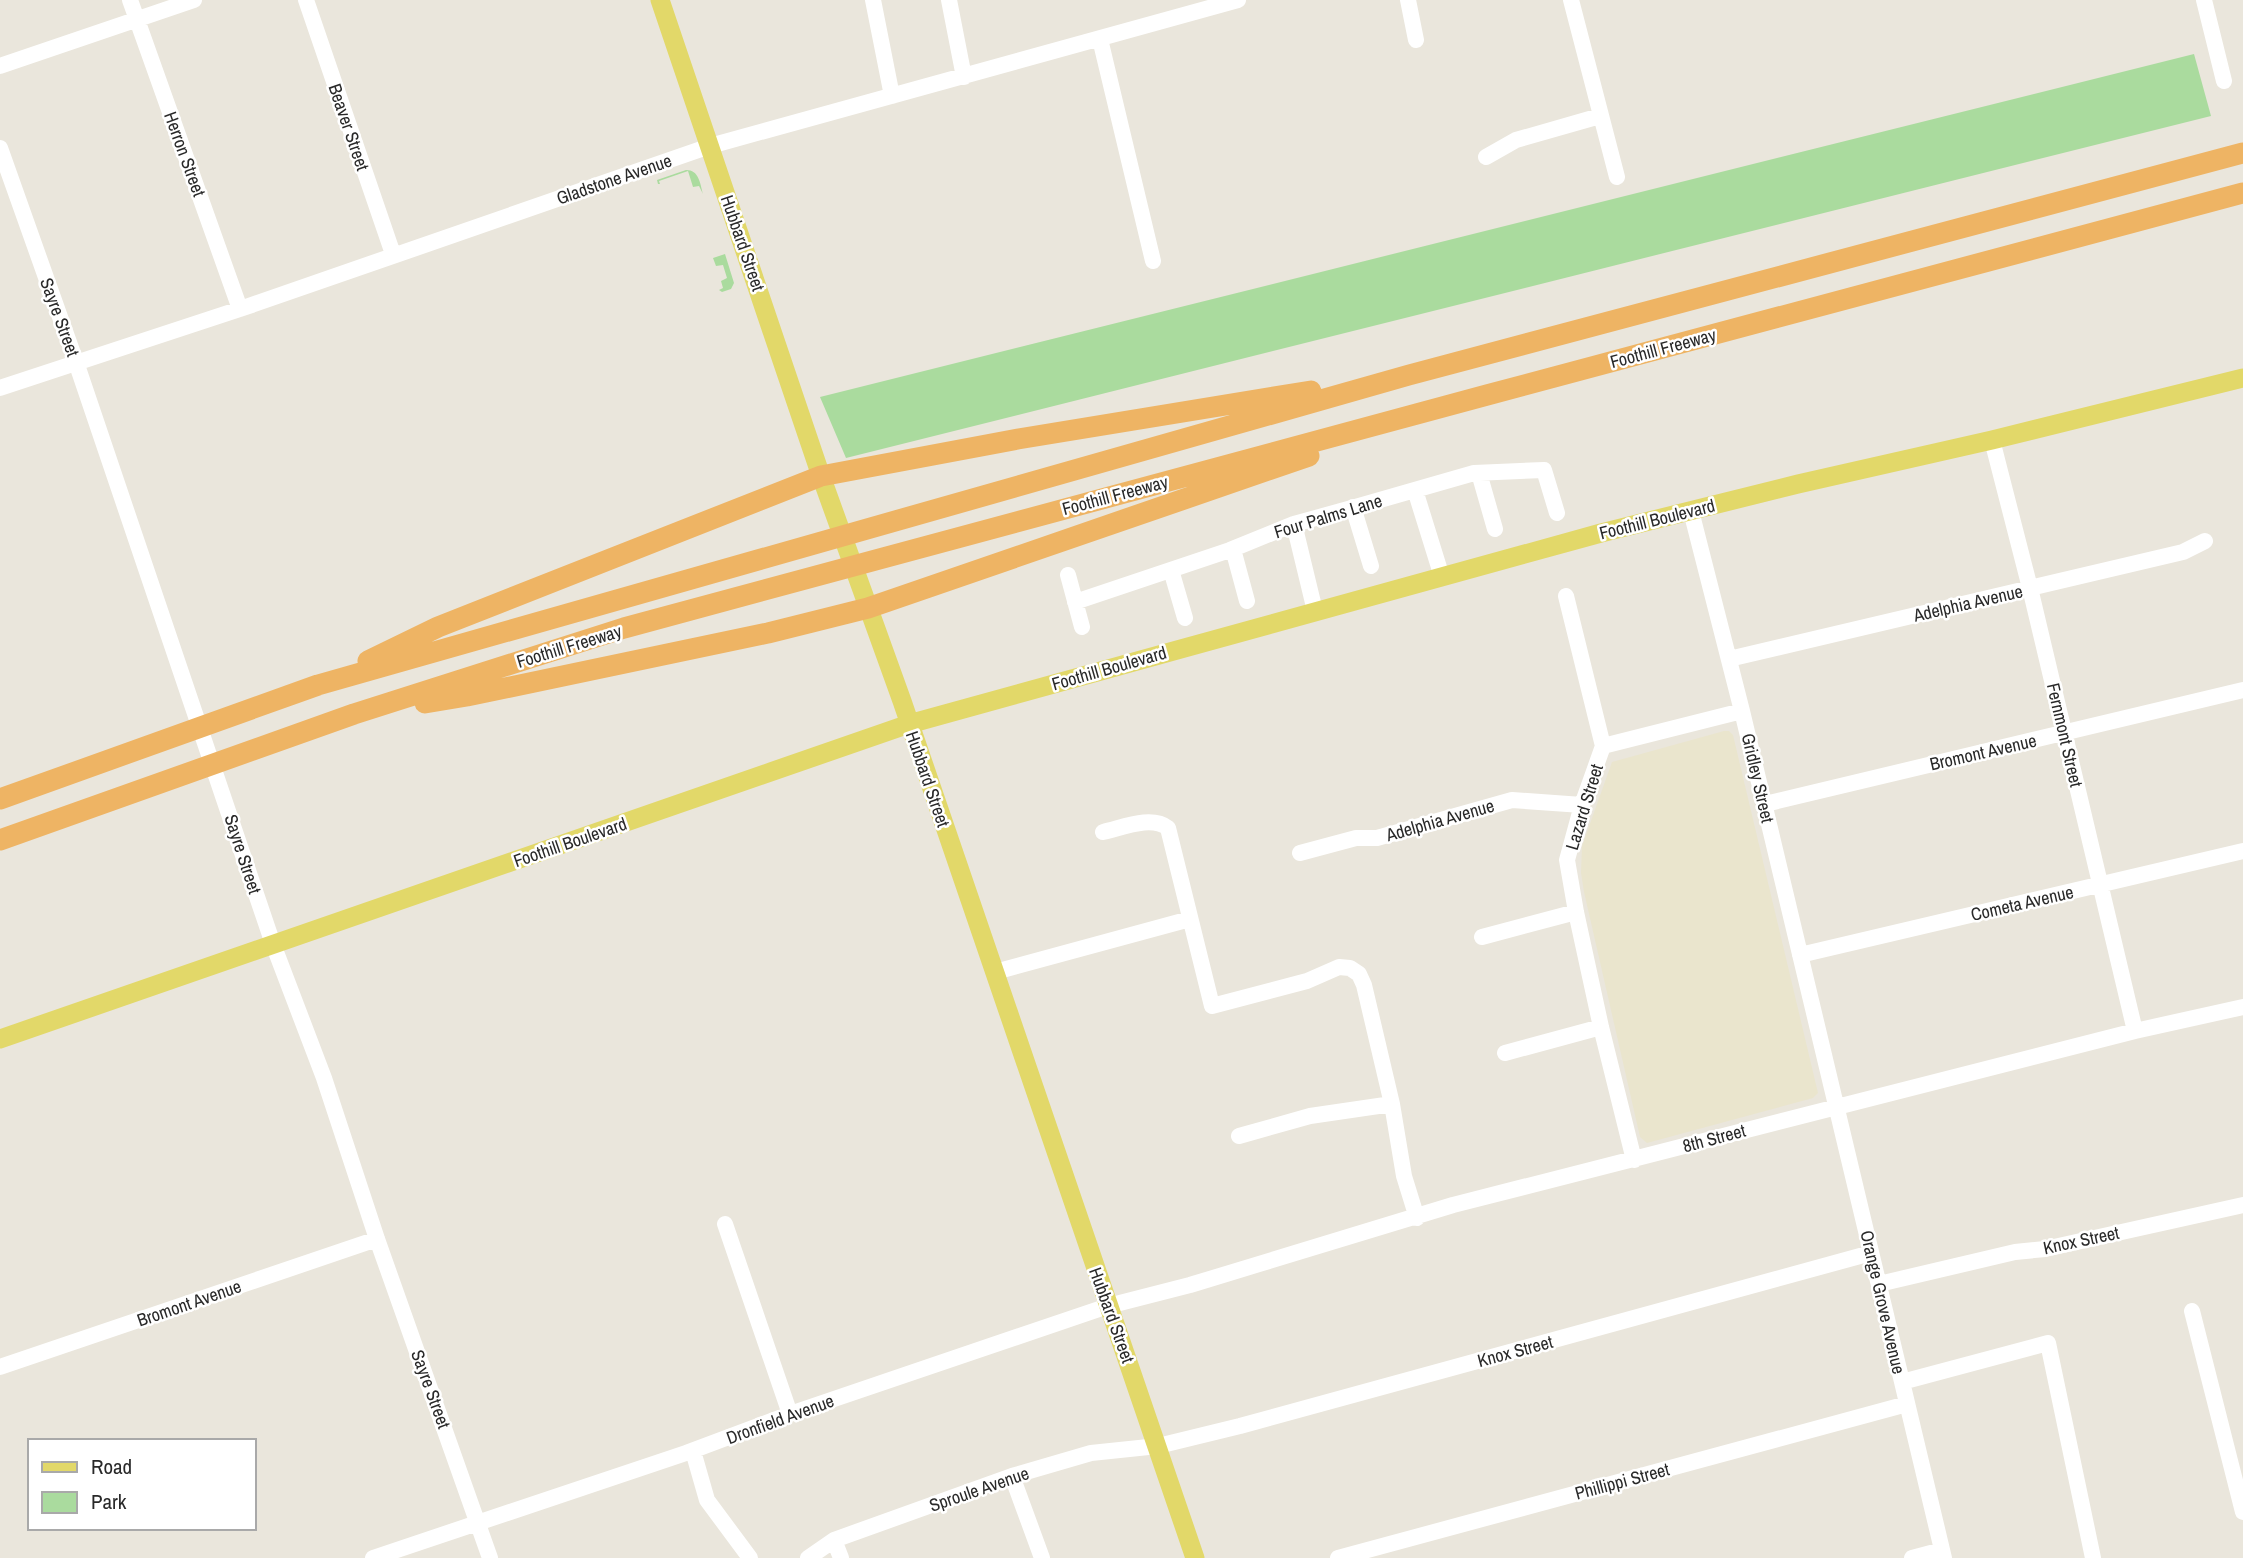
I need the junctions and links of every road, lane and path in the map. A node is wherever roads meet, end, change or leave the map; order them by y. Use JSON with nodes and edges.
{"nodes":[{"id":1,"x":130,"y":0,"type":"edge"},
{"id":2,"x":194,"y":0,"type":"edge"},
{"id":3,"x":306,"y":0,"type":"edge"},
{"id":4,"x":660,"y":0,"type":"edge"},
{"id":5,"x":873,"y":0,"type":"edge"},
{"id":6,"x":949,"y":0,"type":"edge"},
{"id":7,"x":1238,"y":0,"type":"edge"},
{"id":8,"x":1408,"y":0,"type":"edge"},
{"id":9,"x":1572,"y":0,"type":"edge"},
{"id":10,"x":2204,"y":0,"type":"edge"},
{"id":11,"x":136,"y":19,"type":"junction"},
{"id":12,"x":1100,"y":39,"type":"junction"},
{"id":13,"x":1416,"y":40,"type":"dead end"},
{"id":14,"x":0,"y":66,"type":"edge"},
{"id":15,"x":964,"y":77,"type":"junction"},
{"id":16,"x":2224,"y":81,"type":"dead end"},
{"id":17,"x":892,"y":96,"type":"junction"},
{"id":18,"x":1600,"y":116,"type":"junction"},
{"id":19,"x":710,"y":146,"type":"junction"},
{"id":20,"x":0,"y":148,"type":"edge"},
{"id":21,"x":2243,"y":153,"type":"edge"},
{"id":22,"x":1486,"y":157,"type":"dead end"},
{"id":23,"x":1617,"y":177,"type":"dead end"},
{"id":24,"x":2243,"y":193,"type":"edge"},
{"id":25,"x":393,"y":254,"type":"junction"},
{"id":26,"x":1153,"y":261,"type":"dead end"},
{"id":27,"x":240,"y":309,"type":"junction"},
{"id":28,"x":76,"y":362,"type":"junction"},
{"id":29,"x":1409,"y":375,"type":"junction"},
{"id":30,"x":2243,"y":378,"type":"edge"},
{"id":31,"x":0,"y":388,"type":"edge"},
{"id":32,"x":1487,"y":395,"type":"junction"},
{"id":33,"x":1992,"y":440,"type":"junction"},
{"id":34,"x":1479,"y":473,"type":"junction"},
{"id":35,"x":821,"y":476,"type":"junction"},
{"id":36,"x":1415,"y":490,"type":"junction"},
{"id":37,"x":1353,"y":507,"type":"junction"},
{"id":38,"x":1691,"y":511,"type":"junction"},
{"id":39,"x":1557,"y":513,"type":"dead end"},
{"id":40,"x":1294,"y":524,"type":"junction"},
{"id":41,"x":1494,"y":529,"type":"dead end"},
{"id":42,"x":2206,"y":541,"type":"dead end"},
{"id":43,"x":1233,"y":549,"type":"junction"},
{"id":44,"x":1371,"y":566,"type":"dead end"},
{"id":45,"x":1171,"y":570,"type":"junction"},
{"id":46,"x":1068,"y":575,"type":"dead end"},
{"id":47,"x":1442,"y":577,"type":"junction"},
{"id":48,"x":2030,"y":588,"type":"junction"},
{"id":49,"x":1566,"y":596,"type":"dead end"},
{"id":50,"x":1247,"y":601,"type":"dead end"},
{"id":51,"x":1075,"y":602,"type":"junction"},
{"id":52,"x":868,"y":608,"type":"junction"},
{"id":53,"x":1315,"y":611,"type":"junction"},
{"id":54,"x":1185,"y":618,"type":"dead end"},
{"id":55,"x":1082,"y":627,"type":"dead end"},
{"id":56,"x":1729,"y":659,"type":"junction"},
{"id":57,"x":318,"y":685,"type":"junction"},
{"id":58,"x":2243,"y":690,"type":"edge"},
{"id":59,"x":1742,"y":711,"type":"junction"},
{"id":60,"x":354,"y":714,"type":"junction"},
{"id":61,"x":909,"y":724,"type":"junction"},
{"id":62,"x":2064,"y":733,"type":"junction"},
{"id":63,"x":1603,"y":746,"type":"junction"},
{"id":64,"x":0,"y":799,"type":"edge"},
{"id":65,"x":1765,"y":804,"type":"junction"},
{"id":66,"x":1582,"y":805,"type":"junction"},
{"id":67,"x":1103,"y":832,"type":"dead end"},
{"id":68,"x":0,"y":840,"type":"edge"},
{"id":69,"x":2243,"y":851,"type":"edge"},
{"id":70,"x":1300,"y":853,"type":"dead end"},
{"id":71,"x":2100,"y":885,"type":"junction"},
{"id":72,"x":1576,"y":912,"type":"junction"},
{"id":73,"x":1190,"y":919,"type":"junction"},
{"id":74,"x":1482,"y":937,"type":"dead end"},
{"id":75,"x":273,"y":944,"type":"junction"},
{"id":76,"x":1800,"y":955,"type":"junction"},
{"id":77,"x":995,"y":972,"type":"junction"},
{"id":78,"x":2243,"y":1007,"type":"edge"},
{"id":79,"x":1601,"y":1027,"type":"junction"},
{"id":80,"x":2135,"y":1031,"type":"junction"},
{"id":81,"x":0,"y":1039,"type":"edge"},
{"id":82,"x":1822,"y":1047,"type":"joint"},
{"id":83,"x":1505,"y":1053,"type":"dead end"},
{"id":84,"x":1392,"y":1104,"type":"junction"},
{"id":85,"x":1836,"y":1106,"type":"junction"},
{"id":86,"x":1238,"y":1136,"type":"dead end"},
{"id":87,"x":1634,"y":1160,"type":"junction"},
{"id":88,"x":2243,"y":1205,"type":"edge"},
{"id":89,"x":1417,"y":1218,"type":"junction"},
{"id":90,"x":725,"y":1224,"type":"dead end"},
{"id":91,"x":377,"y":1239,"type":"junction"},
{"id":92,"x":1871,"y":1253,"type":"junction"},
{"id":93,"x":1879,"y":1284,"type":"junction"},
{"id":94,"x":1190,"y":1285,"type":"joint"},
{"id":95,"x":1108,"y":1306,"type":"junction"},
{"id":96,"x":2192,"y":1311,"type":"dead end"},
{"id":97,"x":0,"y":1367,"type":"edge"},
{"id":98,"x":1902,"y":1382,"type":"junction"},
{"id":99,"x":1907,"y":1404,"type":"junction"},
{"id":100,"x":790,"y":1414,"type":"junction"},
{"id":101,"x":1157,"y":1446,"type":"junction"},
{"id":102,"x":693,"y":1451,"type":"junction"},
{"id":103,"x":1012,"y":1476,"type":"junction"},
{"id":104,"x":2243,"y":1512,"type":"edge"},
{"id":105,"x":478,"y":1521,"type":"junction"},
{"id":106,"x":834,"y":1540,"type":"junction"},
{"id":107,"x":1943,"y":1554,"type":"edge"},
{"id":108,"x":373,"y":1558,"type":"edge"},
{"id":109,"x":490,"y":1558,"type":"edge"},
{"id":110,"x":750,"y":1558,"type":"edge"},
{"id":111,"x":808,"y":1558,"type":"edge"},
{"id":112,"x":841,"y":1558,"type":"edge"},
{"id":113,"x":1042,"y":1558,"type":"edge"},
{"id":114,"x":1195,"y":1558,"type":"edge"},
{"id":115,"x":1338,"y":1558,"type":"edge"},
{"id":116,"x":1912,"y":1558,"type":"edge"},
{"id":117,"x":2093,"y":1558,"type":"edge"}],
"edges":[{"from":1,"to":11,"type":"street","name":"Herron Street"},
{"from":2,"to":11,"type":"street"},
{"from":3,"to":25,"type":"street","name":"Beaver Street"},
{"from":4,"to":19,"type":"main road","name":"Hubbard Street"},
{"from":5,"to":17,"type":"street"},
{"from":6,"to":15,"type":"street"},
{"from":7,"to":12,"type":"street","name":"Gladstone Avenue"},
{"from":8,"to":13,"type":"street"},
{"from":9,"to":18,"type":"street"},
{"from":10,"to":16,"type":"street"},
{"from":11,"to":14,"type":"street"},
{"from":11,"to":27,"type":"street","name":"Herron Street"},
{"from":12,"to":15,"type":"street","name":"Gladstone Avenue"},
{"from":12,"to":26,"type":"street"},
{"from":15,"to":17,"type":"street","name":"Gladstone Avenue"},
{"from":17,"to":19,"type":"street","name":"Gladstone Avenue"},
{"from":18,"to":22,"type":"street"},
{"from":18,"to":23,"type":"street"},
{"from":19,"to":25,"type":"street","name":"Gladstone Avenue"},
{"from":19,"to":35,"type":"main road","name":"Hubbard Street"},
{"from":20,"to":28,"type":"street","name":"Sayre Street"},
{"from":21,"to":29,"type":"highway","name":"Foothill Freeway"},
{"from":24,"to":32,"type":"highway","name":"Foothill Freeway"},
{"from":25,"to":27,"type":"street","name":"Gladstone Avenue"},
{"from":27,"to":28,"type":"street","name":"Gladstone Avenue"},
{"from":28,"to":31,"type":"street","name":"Gladstone Avenue"},
{"from":28,"to":75,"type":"street","name":"Sayre Street"},
{"from":29,"to":35,"type":"highway"},
{"from":29,"to":57,"type":"highway","name":"Foothill Freeway"},
{"from":30,"to":33,"type":"main road","name":"Foothill Boulevard"},
{"from":32,"to":52,"type":"highway"},
{"from":32,"to":60,"type":"highway","name":"Foothill Freeway"},
{"from":33,"to":38,"type":"main road","name":"Foothill Boulevard"},
{"from":33,"to":48,"type":"street","name":"Fernmont Street"},
{"from":34,"to":36,"type":"street","name":"Four Palms Lane"},
{"from":34,"to":39,"type":"street","name":"Four Palms Lane"},
{"from":34,"to":41,"type":"street"},
{"from":35,"to":52,"type":"main road","name":"Hubbard Street"},
{"from":35,"to":57,"type":"highway"},
{"from":36,"to":37,"type":"street","name":"Four Palms Lane"},
{"from":36,"to":47,"type":"street"},
{"from":37,"to":40,"type":"street","name":"Four Palms Lane"},
{"from":37,"to":44,"type":"street"},
{"from":38,"to":47,"type":"main road","name":"Foothill Boulevard"},
{"from":38,"to":56,"type":"street","name":"Gridley Street"},
{"from":40,"to":43,"type":"street","name":"Four Palms Lane"},
{"from":40,"to":53,"type":"street"},
{"from":42,"to":48,"type":"street","name":"Adelphia Avenue"},
{"from":43,"to":45,"type":"street","name":"Four Palms Lane"},
{"from":43,"to":50,"type":"street"},
{"from":45,"to":51,"type":"street","name":"Four Palms Lane"},
{"from":45,"to":54,"type":"street"},
{"from":46,"to":51,"type":"street"},
{"from":47,"to":53,"type":"main road","name":"Foothill Boulevard"},
{"from":48,"to":56,"type":"street","name":"Adelphia Avenue"},
{"from":48,"to":62,"type":"street","name":"Fernmont Street"},
{"from":49,"to":63,"type":"street","name":"Lazard Street"},
{"from":51,"to":55,"type":"street"},
{"from":52,"to":60,"type":"highway"},
{"from":52,"to":61,"type":"main road","name":"Hubbard Street"},
{"from":53,"to":61,"type":"main road","name":"Foothill Boulevard"},
{"from":56,"to":59,"type":"street","name":"Gridley Street"},
{"from":57,"to":64,"type":"highway","name":"Foothill Freeway"},
{"from":58,"to":62,"type":"street","name":"Bromont Avenue"},
{"from":59,"to":63,"type":"street"},
{"from":59,"to":65,"type":"street","name":"Gridley Street"},
{"from":60,"to":68,"type":"highway","name":"Foothill Freeway"},
{"from":61,"to":75,"type":"main road","name":"Foothill Boulevard"},
{"from":61,"to":77,"type":"main road","name":"Hubbard Street"},
{"from":62,"to":65,"type":"street","name":"Bromont Avenue"},
{"from":62,"to":71,"type":"street","name":"Fernmont Street"},
{"from":63,"to":66,"type":"street","name":"Lazard Street"},
{"from":65,"to":76,"type":"street","name":"Gridley Street"},
{"from":66,"to":70,"type":"street","name":"Adelphia Avenue"},
{"from":66,"to":72,"type":"street","name":"Lazard Street"},
{"from":67,"to":73,"type":"street"},
{"from":69,"to":71,"type":"street","name":"Cometa Avenue"},
{"from":71,"to":76,"type":"street","name":"Cometa Avenue"},
{"from":71,"to":80,"type":"street","name":"Fernmont Street"},
{"from":72,"to":74,"type":"street"},
{"from":72,"to":79,"type":"street","name":"Lazard Street"},
{"from":73,"to":77,"type":"street"},
{"from":73,"to":84,"type":"street"},
{"from":75,"to":81,"type":"main road","name":"Foothill Boulevard"},
{"from":75,"to":91,"type":"street","name":"Sayre Street"},
{"from":76,"to":82,"type":"street","name":"Gridley Street"},
{"from":77,"to":95,"type":"main road","name":"Hubbard Street"},
{"from":78,"to":80,"type":"street","name":"8th Street"},
{"from":79,"to":83,"type":"street"},
{"from":79,"to":87,"type":"street","name":"Lazard Street"},
{"from":80,"to":85,"type":"street","name":"8th Street"},
{"from":82,"to":85,"type":"street","name":"Orange Grove Avenue"},
{"from":84,"to":86,"type":"street"},
{"from":84,"to":89,"type":"street"},
{"from":85,"to":87,"type":"street","name":"8th Street"},
{"from":85,"to":92,"type":"street","name":"Orange Grove Avenue"},
{"from":87,"to":89,"type":"street","name":"8th Street"},
{"from":88,"to":93,"type":"street","name":"Knox Street"},
{"from":89,"to":94,"type":"street","name":"8th Street"},
{"from":90,"to":100,"type":"street"},
{"from":91,"to":97,"type":"street","name":"Bromont Avenue"},
{"from":91,"to":105,"type":"street","name":"Sayre Street"},
{"from":92,"to":93,"type":"street","name":"Orange Grove Avenue"},
{"from":92,"to":101,"type":"street","name":"Knox Street"},
{"from":93,"to":98,"type":"street","name":"Orange Grove Avenue"},
{"from":94,"to":95,"type":"street","name":"Dronfield Avenue"},
{"from":95,"to":100,"type":"street","name":"Dronfield Avenue"},
{"from":95,"to":101,"type":"main road","name":"Hubbard Street"},
{"from":96,"to":104,"type":"street"},
{"from":98,"to":99,"type":"street","name":"Orange Grove Avenue"},
{"from":98,"to":117,"type":"street"},
{"from":99,"to":107,"type":"street","name":"Orange Grove Avenue"},
{"from":99,"to":115,"type":"street","name":"Phillippi Street"},
{"from":100,"to":102,"type":"street","name":"Dronfield Avenue"},
{"from":101,"to":103,"type":"street","name":"Sproule Avenue"},
{"from":101,"to":114,"type":"main road","name":"Hubbard Street"},
{"from":102,"to":105,"type":"street","name":"Dronfield Avenue"},
{"from":102,"to":110,"type":"street"},
{"from":103,"to":106,"type":"street","name":"Sproule Avenue"},
{"from":103,"to":113,"type":"street"},
{"from":105,"to":108,"type":"street","name":"Dronfield Avenue"},
{"from":105,"to":109,"type":"street","name":"Sayre Street"},
{"from":106,"to":111,"type":"street","name":"Sproule Avenue"},
{"from":106,"to":112,"type":"street"},
{"from":107,"to":116,"type":"street"}]}
